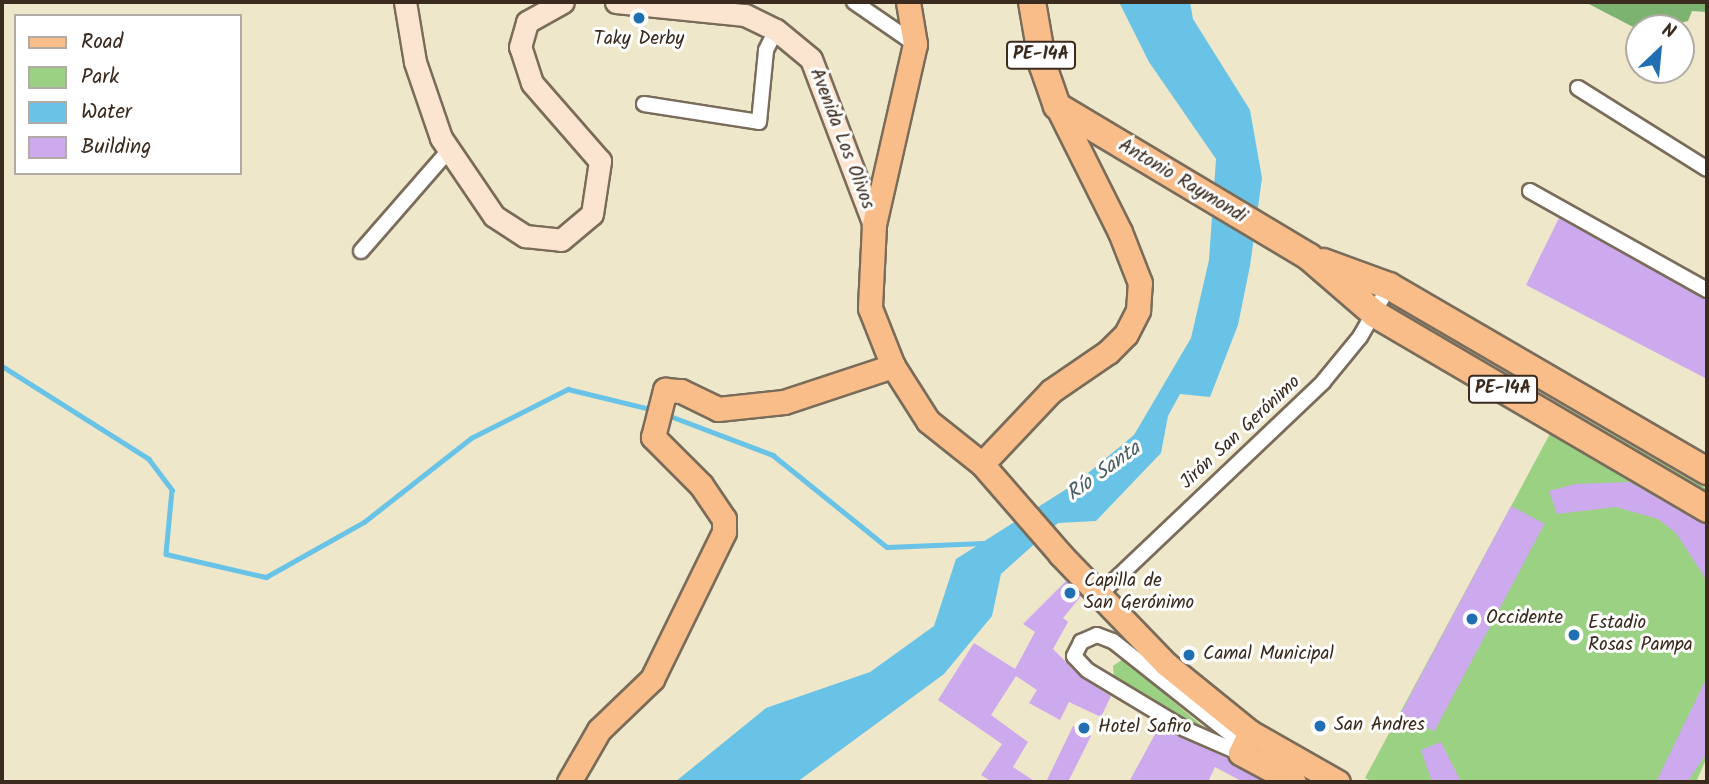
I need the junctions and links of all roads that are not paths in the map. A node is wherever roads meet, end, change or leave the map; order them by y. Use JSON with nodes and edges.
{"nodes":[{"id":1,"x":405,"y":2,"type":"edge"},
{"id":2,"x":563,"y":2,"type":"edge"},
{"id":3,"x":616,"y":2,"type":"edge"},
{"id":4,"x":854,"y":2,"type":"edge"},
{"id":5,"x":908,"y":2,"type":"edge"},
{"id":6,"x":1032,"y":2,"type":"edge"},
{"id":7,"x":744,"y":9,"type":"edge"},
{"id":8,"x":776,"y":30,"type":"junction"},
{"id":9,"x":915,"y":44,"type":"junction"},
{"id":10,"x":1578,"y":88,"type":"dead end"},
{"id":11,"x":644,"y":104,"type":"dead end"},
{"id":12,"x":1057,"y":106,"type":"junction"},
{"id":13,"x":449,"y":150,"type":"junction"},
{"id":14,"x":1707,"y":169,"type":"edge"},
{"id":15,"x":1530,"y":191,"type":"dead end"},
{"id":16,"x":874,"y":225,"type":"junction"},
{"id":17,"x":361,"y":251,"type":"dead end"},
{"id":18,"x":1309,"y":257,"type":"junction"},
{"id":19,"x":1389,"y":286,"type":"junction"},
{"id":20,"x":1707,"y":290,"type":"edge"},
{"id":21,"x":1375,"y":314,"type":"junction"},
{"id":22,"x":893,"y":366,"type":"junction"},
{"id":23,"x":982,"y":464,"type":"junction"},
{"id":24,"x":1707,"y":471,"type":"edge"},
{"id":25,"x":1707,"y":509,"type":"edge"},
{"id":26,"x":1101,"y":593,"type":"junction"},
{"id":27,"x":1245,"y":743,"type":"junction"},
{"id":28,"x":1314,"y":777,"type":"edge"},
{"id":29,"x":569,"y":782,"type":"edge"},
{"id":30,"x":1294,"y":782,"type":"edge"},
{"id":31,"x":1338,"y":782,"type":"edge"}],
"edges":[{"from":1,"to":13,"type":"main road"},
{"from":2,"to":13,"type":"main road"},
{"from":3,"to":7,"type":"main road","name":"Avenida Los Olivos"},
{"from":4,"to":9,"type":"street"},
{"from":5,"to":9,"type":"main road"},
{"from":6,"to":12,"type":"highway","number":"PE-14A"},
{"from":7,"to":8,"type":"main road","name":"Avenida Los Olivos"},
{"from":8,"to":11,"type":"street"},
{"from":8,"to":16,"type":"main road","name":"Avenida Los Olivos"},
{"from":9,"to":16,"type":"main road"},
{"from":10,"to":14,"type":"street"},
{"from":12,"to":18,"type":"highway","name":"Antonio Raymondi","number":"PE-14A"},
{"from":12,"to":23,"type":"main road"},
{"from":13,"to":17,"type":"street"},
{"from":15,"to":20,"type":"street"},
{"from":16,"to":22,"type":"main road","name":"Avenida Los Olivos"},
{"from":18,"to":19,"type":"highway","number":"PE-14A"},
{"from":18,"to":21,"type":"highway","number":"PE-14A"},
{"from":19,"to":21,"type":"street","name":"Jirón San Gerónimo"},
{"from":19,"to":24,"type":"highway","number":"PE-14A"},
{"from":21,"to":25,"type":"highway","number":"PE-14A"},
{"from":21,"to":26,"type":"street","name":"Jirón San Gerónimo"},
{"from":22,"to":23,"type":"main road","name":"Avenida Los Olivos"},
{"from":22,"to":29,"type":"main road"},
{"from":23,"to":26,"type":"main road","name":"Avenida Los Olivos"},
{"from":26,"to":27,"type":"main road","name":"Avenida Los Olivos"},
{"from":27,"to":27,"type":"street"},
{"from":27,"to":28,"type":"main road"},
{"from":27,"to":30,"type":"main road"},
{"from":28,"to":31,"type":"main road"}]}
